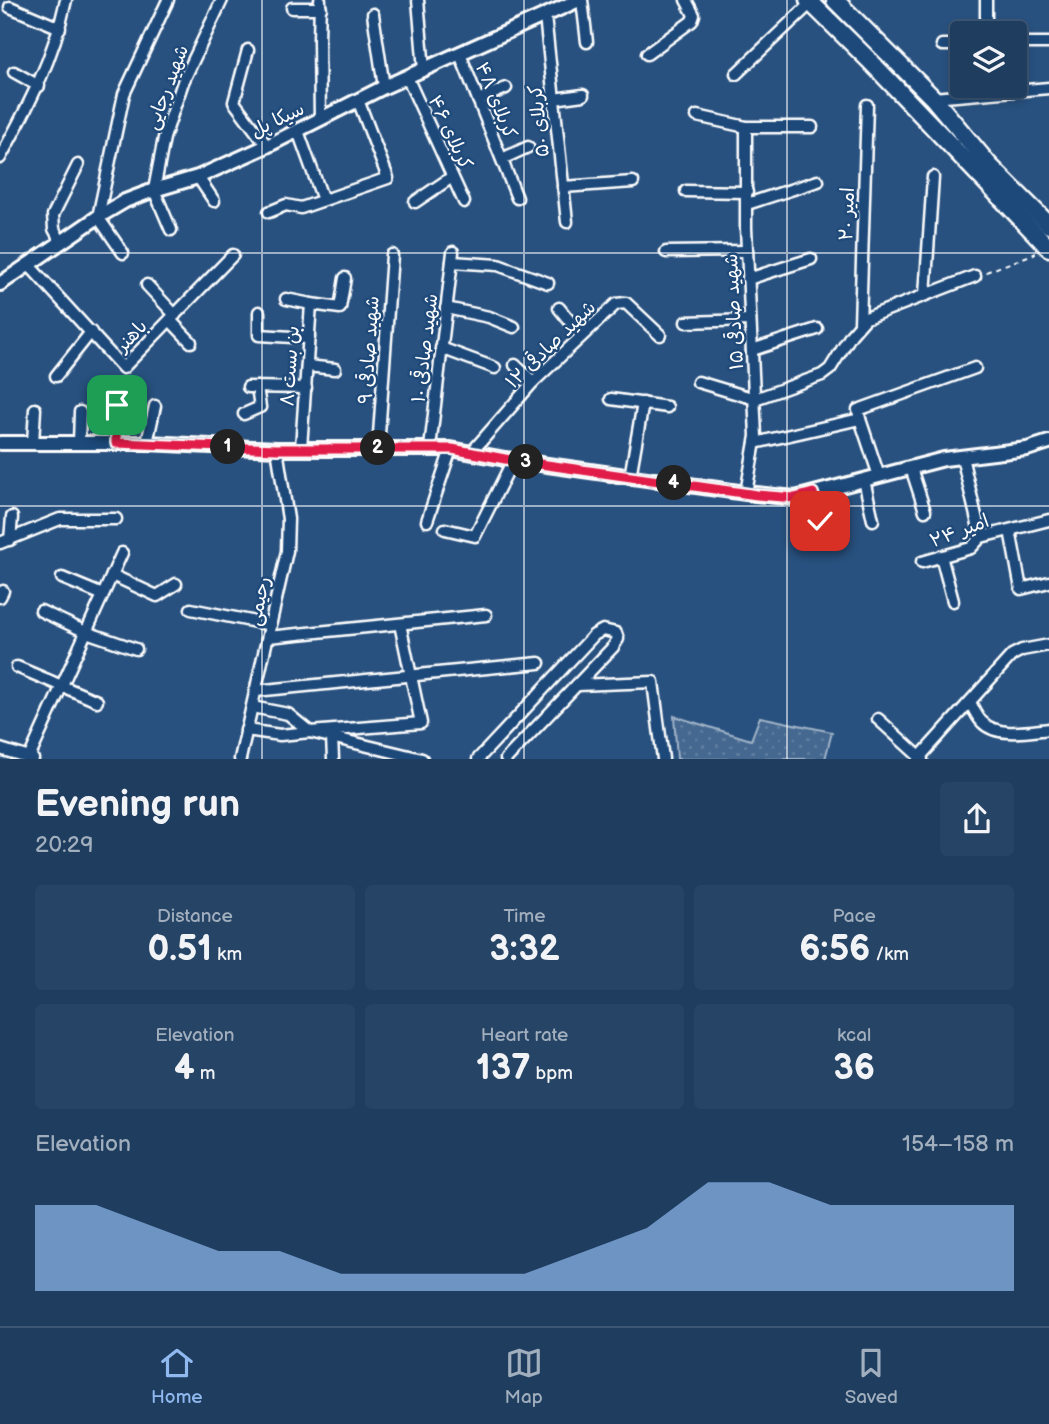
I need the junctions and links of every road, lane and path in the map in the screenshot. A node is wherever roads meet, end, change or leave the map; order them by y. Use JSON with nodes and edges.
{"nodes":[{"id":1,"x":66,"y":0,"type":"edge"},
{"id":2,"x":168,"y":0,"type":"edge"},
{"id":3,"x":222,"y":0,"type":"edge"},
{"id":4,"x":418,"y":0,"type":"edge"},
{"id":5,"x":580,"y":0,"type":"edge"},
{"id":6,"x":686,"y":0,"type":"edge"},
{"id":7,"x":835,"y":0,"type":"edge"},
{"id":8,"x":986,"y":0,"type":"edge"},
{"id":9,"x":809,"y":2,"type":"edge"},
{"id":10,"x":321,"y":4,"type":"edge"},
{"id":11,"x":10,"y":7,"type":"dead end"},
{"id":12,"x":292,"y":8,"type":"dead end"},
{"id":13,"x":373,"y":14,"type":"dead end"},
{"id":14,"x":545,"y":16,"type":"junction"},
{"id":15,"x":986,"y":21,"type":"edge"},
{"id":16,"x":60,"y":28,"type":"junction"},
{"id":17,"x":587,"y":43,"type":"dead end"},
{"id":18,"x":1027,"y":43,"type":"edge"},
{"id":19,"x":1049,"y":43,"type":"edge"},
{"id":20,"x":942,"y":45,"type":"dead end"},
{"id":21,"x":950,"y":45,"type":"edge"},
{"id":22,"x":882,"y":46,"type":"junction"},
{"id":23,"x":248,"y":50,"type":"dead end"},
{"id":24,"x":460,"y":54,"type":"junction"},
{"id":25,"x":647,"y":54,"type":"dead end"},
{"id":26,"x":869,"y":60,"type":"junction"},
{"id":27,"x":424,"y":69,"type":"junction"},
{"id":28,"x":14,"y":72,"type":"dead end"},
{"id":29,"x":736,"y":74,"type":"dead end"},
{"id":30,"x":407,"y":77,"type":"junction"},
{"id":31,"x":39,"y":86,"type":"junction"},
{"id":32,"x":384,"y":87,"type":"junction"},
{"id":33,"x":506,"y":88,"type":"dead end"},
{"id":34,"x":1049,"y":88,"type":"edge"},
{"id":35,"x":583,"y":95,"type":"dead end"},
{"id":36,"x":933,"y":98,"type":"junction"},
{"id":37,"x":554,"y":99,"type":"junction"},
{"id":38,"x":358,"y":100,"type":"junction"},
{"id":39,"x":478,"y":100,"type":"junction"},
{"id":40,"x":867,"y":105,"type":"dead end"},
{"id":41,"x":697,"y":116,"type":"dead end"},
{"id":42,"x":320,"y":119,"type":"junction"},
{"id":43,"x":746,"y":127,"type":"junction"},
{"id":44,"x":812,"y":127,"type":"dead end"},
{"id":45,"x":298,"y":131,"type":"junction"},
{"id":46,"x":4,"y":140,"type":"edge"},
{"id":47,"x":267,"y":146,"type":"junction"},
{"id":48,"x":528,"y":148,"type":"dead end"},
{"id":49,"x":0,"y":158,"type":"edge"},
{"id":50,"x":502,"y":159,"type":"junction"},
{"id":51,"x":78,"y":165,"type":"dead end"},
{"id":52,"x":198,"y":177,"type":"junction"},
{"id":53,"x":452,"y":177,"type":"junction"},
{"id":54,"x":933,"y":177,"type":"dead end"},
{"id":55,"x":818,"y":181,"type":"dead end"},
{"id":56,"x":633,"y":182,"type":"dead end"},
{"id":57,"x":563,"y":187,"type":"junction"},
{"id":58,"x":154,"y":190,"type":"junction"},
{"id":59,"x":686,"y":191,"type":"dead end"},
{"id":60,"x":747,"y":192,"type":"junction"},
{"id":61,"x":517,"y":198,"type":"dead end"},
{"id":62,"x":324,"y":200,"type":"junction"},
{"id":63,"x":214,"y":201,"type":"dead end"},
{"id":64,"x":415,"y":202,"type":"dead end"},
{"id":65,"x":464,"y":202,"type":"dead end"},
{"id":66,"x":747,"y":204,"type":"junction"},
{"id":67,"x":269,"y":212,"type":"dead end"},
{"id":68,"x":98,"y":217,"type":"junction"},
{"id":69,"x":567,"y":222,"type":"dead end"},
{"id":70,"x":1049,"y":225,"type":"edge"},
{"id":71,"x":171,"y":230,"type":"dead end"},
{"id":72,"x":61,"y":242,"type":"junction"},
{"id":73,"x":1043,"y":250,"type":"edge"},
{"id":74,"x":747,"y":251,"type":"junction"},
{"id":75,"x":666,"y":252,"type":"dead end"},
{"id":76,"x":123,"y":253,"type":"dead end"},
{"id":77,"x":233,"y":255,"type":"dead end"},
{"id":78,"x":392,"y":255,"type":"dead end"},
{"id":79,"x":811,"y":259,"type":"dead end"},
{"id":80,"x":28,"y":264,"type":"junction"},
{"id":81,"x":975,"y":275,"type":"joint"},
{"id":82,"x":2,"y":278,"type":"edge"},
{"id":83,"x":345,"y":278,"type":"dead end"},
{"id":84,"x":748,"y":279,"type":"junction"},
{"id":85,"x":548,"y":283,"type":"dead end"},
{"id":86,"x":147,"y":285,"type":"dead end"},
{"id":87,"x":925,"y":295,"type":"junction"},
{"id":88,"x":286,"y":299,"type":"dead end"},
{"id":89,"x":311,"y":304,"type":"junction"},
{"id":90,"x":446,"y":308,"type":"junction"},
{"id":91,"x":559,"y":308,"type":"dead end"},
{"id":92,"x":258,"y":312,"type":"dead end"},
{"id":93,"x":172,"y":318,"type":"junction"},
{"id":94,"x":750,"y":320,"type":"junction"},
{"id":95,"x":686,"y":322,"type":"dead end"},
{"id":96,"x":860,"y":324,"type":"junction"},
{"id":97,"x":514,"y":327,"type":"dead end"},
{"id":98,"x":817,"y":328,"type":"dead end"},
{"id":99,"x":91,"y":332,"type":"junction"},
{"id":100,"x":580,"y":335,"type":"junction"},
{"id":101,"x":660,"y":335,"type":"dead end"},
{"id":102,"x":309,"y":338,"type":"junction"},
{"id":103,"x":191,"y":342,"type":"dead end"},
{"id":104,"x":441,"y":348,"type":"junction"},
{"id":105,"x":752,"y":351,"type":"junction"},
{"id":106,"x":514,"y":365,"type":"dead end"},
{"id":107,"x":307,"y":366,"type":"junction"},
{"id":108,"x":495,"y":368,"type":"dead end"},
{"id":109,"x":975,"y":368,"type":"dead end"},
{"id":110,"x":335,"y":369,"type":"dead end"},
{"id":111,"x":56,"y":376,"type":"dead end"},
{"id":112,"x":533,"y":382,"type":"junction"},
{"id":113,"x":698,"y":382,"type":"dead end"},
{"id":114,"x":306,"y":388,"type":"junction"},
{"id":115,"x":611,"y":399,"type":"dead end"},
{"id":116,"x":755,"y":399,"type":"junction"},
{"id":117,"x":643,"y":403,"type":"junction"},
{"id":118,"x":117,"y":405,"type":"dead end"},
{"id":119,"x":155,"y":406,"type":"dead end"},
{"id":120,"x":667,"y":407,"type":"dead end"},
{"id":121,"x":36,"y":409,"type":"dead end"},
{"id":122,"x":80,"y":412,"type":"dead end"},
{"id":123,"x":244,"y":414,"type":"dead end"},
{"id":124,"x":860,"y":419,"type":"junction"},
{"id":125,"x":1049,"y":442,"type":"edge"},
{"id":126,"x":0,"y":443,"type":"edge"},
{"id":127,"x":33,"y":443,"type":"junction"},
{"id":128,"x":79,"y":443,"type":"junction"},
{"id":129,"x":116,"y":443,"type":"junction"},
{"id":130,"x":147,"y":443,"type":"junction"},
{"id":131,"x":755,"y":443,"type":"junction"},
{"id":132,"x":301,"y":448,"type":"junction"},
{"id":133,"x":378,"y":448,"type":"junction"},
{"id":134,"x":430,"y":448,"type":"junction"},
{"id":135,"x":277,"y":449,"type":"junction"},
{"id":136,"x":452,"y":449,"type":"junction"},
{"id":137,"x":471,"y":453,"type":"junction"},
{"id":138,"x":961,"y":457,"type":"junction"},
{"id":139,"x":513,"y":460,"type":"junction"},
{"id":140,"x":911,"y":468,"type":"junction"},
{"id":141,"x":879,"y":476,"type":"junction"},
{"id":142,"x":630,"y":477,"type":"junction"},
{"id":143,"x":864,"y":480,"type":"junction"},
{"id":144,"x":813,"y":493,"type":"junction"},
{"id":145,"x":746,"y":494,"type":"junction"},
{"id":146,"x":925,"y":511,"type":"dead end"},
{"id":147,"x":12,"y":517,"type":"dead end"},
{"id":148,"x":117,"y":519,"type":"dead end"},
{"id":149,"x":873,"y":520,"type":"dead end"},
{"id":150,"x":1049,"y":520,"type":"edge"},
{"id":151,"x":427,"y":521,"type":"dead end"},
{"id":152,"x":820,"y":521,"type":"dead end"},
{"id":153,"x":445,"y":528,"type":"dead end"},
{"id":154,"x":1010,"y":530,"type":"junction"},
{"id":155,"x":981,"y":537,"type":"junction"},
{"id":156,"x":5,"y":541,"type":"edge"},
{"id":157,"x":122,"y":553,"type":"dead end"},
{"id":158,"x":941,"y":556,"type":"junction"},
{"id":159,"x":922,"y":562,"type":"dead end"},
{"id":160,"x":112,"y":575,"type":"junction"},
{"id":161,"x":62,"y":578,"type":"dead end"},
{"id":162,"x":1049,"y":582,"type":"edge"},
{"id":163,"x":176,"y":584,"type":"dead end"},
{"id":164,"x":103,"y":595,"type":"junction"},
{"id":165,"x":953,"y":601,"type":"dead end"},
{"id":166,"x":191,"y":609,"type":"dead end"},
{"id":167,"x":41,"y":611,"type":"dead end"},
{"id":168,"x":486,"y":615,"type":"dead end"},
{"id":169,"x":400,"y":624,"type":"junction"},
{"id":170,"x":271,"y":625,"type":"junction"},
{"id":171,"x":86,"y":632,"type":"junction"},
{"id":172,"x":268,"y":637,"type":"junction"},
{"id":173,"x":1049,"y":645,"type":"edge"},
{"id":174,"x":136,"y":649,"type":"dead end"},
{"id":175,"x":539,"y":663,"type":"dead end"},
{"id":176,"x":17,"y":667,"type":"dead end"},
{"id":177,"x":411,"y":676,"type":"junction"},
{"id":178,"x":577,"y":685,"type":"junction"},
{"id":179,"x":62,"y":686,"type":"junction"},
{"id":180,"x":255,"y":691,"type":"junction"},
{"id":181,"x":97,"y":701,"type":"dead end"},
{"id":182,"x":970,"y":702,"type":"junction"},
{"id":183,"x":252,"y":707,"type":"junction"},
{"id":184,"x":877,"y":719,"type":"dead end"},
{"id":185,"x":1049,"y":729,"type":"edge"},
{"id":186,"x":246,"y":730,"type":"junction"},
{"id":187,"x":310,"y":732,"type":"junction"},
{"id":188,"x":331,"y":737,"type":"junction"},
{"id":189,"x":0,"y":749,"type":"edge"},
{"id":190,"x":31,"y":758,"type":"edge"},
{"id":191,"x":920,"y":758,"type":"edge"},
{"id":192,"x":240,"y":759,"type":"edge"},
{"id":193,"x":333,"y":759,"type":"edge"},
{"id":194,"x":422,"y":759,"type":"edge"},
{"id":195,"x":478,"y":759,"type":"edge"},
{"id":196,"x":506,"y":759,"type":"edge"},
{"id":197,"x":663,"y":759,"type":"edge"}],
"edges":[{"from":1,"to":16,"type":"street"},
{"from":2,"to":68,"type":"street"},
{"from":3,"to":58,"type":"street","name":"شهید رجایی"},
{"from":4,"to":27,"type":"street"},
{"from":5,"to":14,"type":"street","name":"سیکا پل"},
{"from":5,"to":17,"type":"street"},
{"from":6,"to":25,"type":"street"},
{"from":7,"to":22,"type":"main road"},
{"from":8,"to":15,"type":"street"},
{"from":9,"to":26,"type":"main road"},
{"from":9,"to":29,"type":"street"},
{"from":10,"to":12,"type":"street"},
{"from":10,"to":42,"type":"street"},
{"from":11,"to":16,"type":"street"},
{"from":13,"to":32,"type":"street"},
{"from":14,"to":24,"type":"street","name":"سیکا پل"},
{"from":14,"to":37,"type":"street","name":"کربلای ۵۰"},
{"from":16,"to":31,"type":"street"},
{"from":18,"to":19,"type":"street"},
{"from":20,"to":21,"type":"street"},
{"from":22,"to":26,"type":"main road"},
{"from":22,"to":36,"type":"main road"},
{"from":23,"to":47,"type":"street"},
{"from":24,"to":27,"type":"street","name":"سیکا پل"},
{"from":24,"to":39,"type":"street","name":"کربلای ۴۸"},
{"from":26,"to":73,"type":"main road"},
{"from":27,"to":30,"type":"street","name":"سیکا پل"},
{"from":28,"to":31,"type":"street"},
{"from":30,"to":32,"type":"street","name":"سیکا پل"},
{"from":30,"to":53,"type":"street","name":"کربلای ۴۶"},
{"from":31,"to":46,"type":"street"},
{"from":32,"to":38,"type":"street","name":"سیکا پل"},
{"from":33,"to":39,"type":"street"},
{"from":34,"to":36,"type":"street"},
{"from":35,"to":37,"type":"street"},
{"from":36,"to":70,"type":"main road"},
{"from":37,"to":57,"type":"street","name":"کربلای ۵۰"},
{"from":38,"to":42,"type":"street","name":"سیکا پل"},
{"from":38,"to":62,"type":"street"},
{"from":39,"to":50,"type":"street","name":"کربلای ۴۸"},
{"from":40,"to":96,"type":"street","name":"امیر ۲۰"},
{"from":41,"to":43,"type":"street"},
{"from":42,"to":45,"type":"street","name":"سیکا پل"},
{"from":43,"to":44,"type":"street"},
{"from":43,"to":60,"type":"street","name":"شهید صادقی ۱۵"},
{"from":45,"to":47,"type":"street","name":"سیکا پل"},
{"from":45,"to":62,"type":"street"},
{"from":46,"to":49,"type":"street"},
{"from":47,"to":52,"type":"street","name":"سیکا پل"},
{"from":48,"to":50,"type":"street"},
{"from":50,"to":61,"type":"street","name":"کربلای ۴۸"},
{"from":51,"to":72,"type":"street"},
{"from":52,"to":58,"type":"street","name":"سیکا پل"},
{"from":52,"to":63,"type":"street"},
{"from":53,"to":64,"type":"street"},
{"from":53,"to":65,"type":"street","name":"کربلای ۴۶"},
{"from":54,"to":87,"type":"street"},
{"from":55,"to":66,"type":"street"},
{"from":56,"to":57,"type":"street"},
{"from":57,"to":69,"type":"street","name":"کربلای ۵۰"},
{"from":58,"to":68,"type":"street","name":"سیکا پل"},
{"from":58,"to":71,"type":"street"},
{"from":59,"to":60,"type":"street"},
{"from":60,"to":66,"type":"street","name":"شهید صادقی ۱۵"},
{"from":62,"to":67,"type":"street"},
{"from":66,"to":74,"type":"street","name":"شهید صادقی ۱۵"},
{"from":68,"to":72,"type":"street","name":"سیکا پل"},
{"from":68,"to":76,"type":"street"},
{"from":72,"to":80,"type":"street","name":"سیکا پل"},
{"from":73,"to":81,"type":"path"},
{"from":74,"to":75,"type":"street"},
{"from":74,"to":84,"type":"street","name":"شهید صادقی ۱۵"},
{"from":77,"to":93,"type":"street","name":"باهنر"},
{"from":78,"to":133,"type":"street","name":"شهید صادقی ۹"},
{"from":79,"to":84,"type":"street"},
{"from":80,"to":82,"type":"street","name":"سیکا پل"},
{"from":80,"to":99,"type":"street","name":"باهنر"},
{"from":81,"to":87,"type":"street"},
{"from":83,"to":89,"type":"street","name":"بن بست ۸"},
{"from":84,"to":94,"type":"street","name":"شهید صادقی ۱۵"},
{"from":85,"to":90,"type":"street","name":"شهید صادقی ۱۰"},
{"from":86,"to":93,"type":"street"},
{"from":87,"to":96,"type":"street"},
{"from":88,"to":89,"type":"street"},
{"from":89,"to":102,"type":"street","name":"بن بست ۸"},
{"from":90,"to":97,"type":"street"},
{"from":90,"to":104,"type":"street","name":"شهید صادقی ۱۰"},
{"from":91,"to":100,"type":"street"},
{"from":92,"to":102,"type":"street"},
{"from":93,"to":99,"type":"street","name":"باهنر"},
{"from":93,"to":103,"type":"street"},
{"from":94,"to":95,"type":"street"},
{"from":94,"to":105,"type":"street","name":"شهید صادقی ۱۵"},
{"from":96,"to":116,"type":"street"},
{"from":98,"to":105,"type":"street"},
{"from":99,"to":111,"type":"street"},
{"from":100,"to":101,"type":"street","name":"شهید صادقی ۱۲"},
{"from":100,"to":112,"type":"street","name":"شهید صادقی ۱۲"},
{"from":102,"to":107,"type":"street","name":"بن بست ۸"},
{"from":104,"to":108,"type":"street"},
{"from":104,"to":134,"type":"street","name":"شهید صادقی ۱۰"},
{"from":105,"to":116,"type":"street","name":"شهید صادقی ۱۵"},
{"from":106,"to":112,"type":"street"},
{"from":107,"to":110,"type":"street"},
{"from":107,"to":114,"type":"street","name":"بن بست ۸"},
{"from":109,"to":124,"type":"street"},
{"from":112,"to":137,"type":"street","name":"شهید صادقی ۱۲"},
{"from":113,"to":116,"type":"street"},
{"from":114,"to":123,"type":"street"},
{"from":114,"to":132,"type":"street","name":"بن بست ۸"},
{"from":115,"to":117,"type":"street"},
{"from":116,"to":131,"type":"street","name":"شهید صادقی ۱۵"},
{"from":117,"to":120,"type":"street"},
{"from":117,"to":142,"type":"street"},
{"from":118,"to":129,"type":"street"},
{"from":119,"to":130,"type":"street"},
{"from":121,"to":127,"type":"street"},
{"from":122,"to":128,"type":"street"},
{"from":124,"to":131,"type":"street"},
{"from":124,"to":141,"type":"street"},
{"from":125,"to":138,"type":"street"},
{"from":126,"to":127,"type":"street"},
{"from":127,"to":128,"type":"street"},
{"from":128,"to":129,"type":"street"},
{"from":129,"to":130,"type":"street"},
{"from":130,"to":135,"type":"street"},
{"from":131,"to":145,"type":"street","name":"شهید صادقی ۱۵"},
{"from":132,"to":133,"type":"street"},
{"from":132,"to":135,"type":"street"},
{"from":133,"to":134,"type":"street"},
{"from":134,"to":136,"type":"street"},
{"from":135,"to":170,"type":"street","name":"رحیمی"},
{"from":136,"to":137,"type":"street"},
{"from":136,"to":151,"type":"street"},
{"from":137,"to":139,"type":"street"},
{"from":138,"to":140,"type":"street"},
{"from":138,"to":155,"type":"street"},
{"from":139,"to":142,"type":"street"},
{"from":139,"to":153,"type":"street"},
{"from":140,"to":141,"type":"street"},
{"from":140,"to":146,"type":"street"},
{"from":141,"to":143,"type":"street"},
{"from":142,"to":145,"type":"street"},
{"from":143,"to":144,"type":"street"},
{"from":143,"to":149,"type":"street"},
{"from":144,"to":145,"type":"street"},
{"from":144,"to":152,"type":"street"},
{"from":147,"to":156,"type":"street"},
{"from":148,"to":156,"type":"street"},
{"from":150,"to":154,"type":"street","name":"امیر ۲۴"},
{"from":154,"to":155,"type":"street","name":"امیر ۲۴"},
{"from":154,"to":162,"type":"street"},
{"from":155,"to":158,"type":"street","name":"امیر ۲۴"},
{"from":157,"to":160,"type":"street"},
{"from":158,"to":159,"type":"street","name":"امیر ۲۴"},
{"from":158,"to":165,"type":"street"},
{"from":160,"to":163,"type":"street"},
{"from":160,"to":164,"type":"street"},
{"from":161,"to":164,"type":"street"},
{"from":164,"to":171,"type":"street"},
{"from":166,"to":170,"type":"street"},
{"from":167,"to":171,"type":"street"},
{"from":168,"to":169,"type":"street"},
{"from":169,"to":172,"type":"street"},
{"from":169,"to":177,"type":"street"},
{"from":170,"to":172,"type":"street","name":"رحیمی"},
{"from":171,"to":174,"type":"street"},
{"from":171,"to":179,"type":"street"},
{"from":172,"to":180,"type":"street","name":"رحیمی"},
{"from":173,"to":182,"type":"street"},
{"from":175,"to":177,"type":"street"},
{"from":176,"to":179,"type":"street"},
{"from":177,"to":180,"type":"street"},
{"from":177,"to":187,"type":"street"},
{"from":178,"to":195,"type":"street"},
{"from":178,"to":196,"type":"street"},
{"from":178,"to":197,"type":"street"},
{"from":179,"to":181,"type":"street"},
{"from":179,"to":190,"type":"street"},
{"from":180,"to":183,"type":"street","name":"رحیمی"},
{"from":182,"to":185,"type":"street"},
{"from":182,"to":191,"type":"street"},
{"from":183,"to":186,"type":"street","name":"رحیمی"},
{"from":183,"to":187,"type":"street"},
{"from":184,"to":191,"type":"street"},
{"from":186,"to":187,"type":"street"},
{"from":186,"to":192,"type":"street","name":"رحیمی"},
{"from":187,"to":188,"type":"street"},
{"from":188,"to":193,"type":"street"},
{"from":188,"to":194,"type":"street"},
{"from":189,"to":190,"type":"street"}]}
